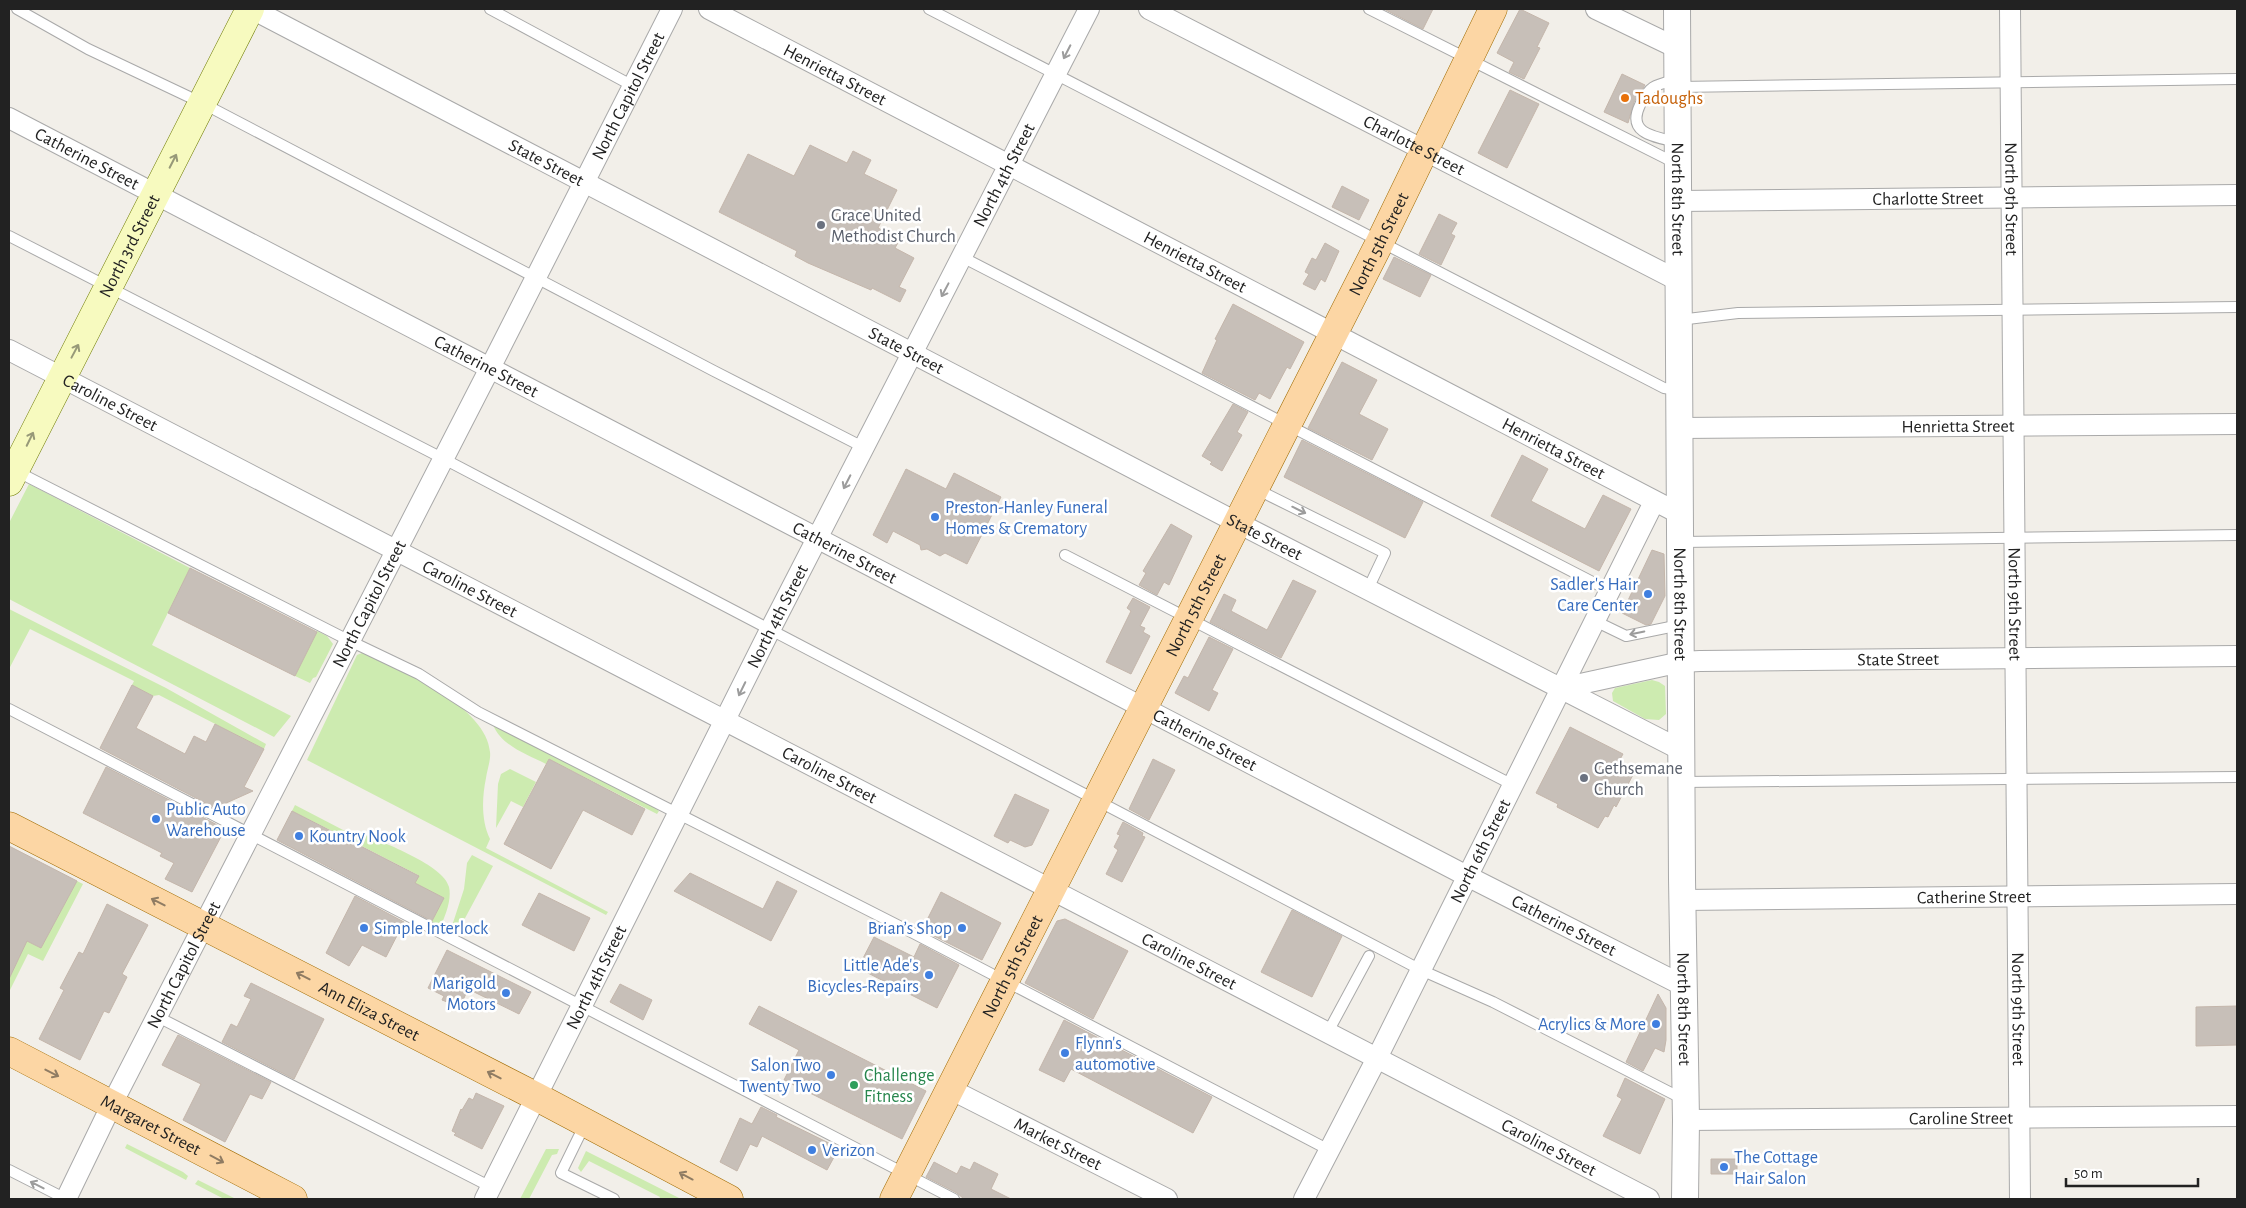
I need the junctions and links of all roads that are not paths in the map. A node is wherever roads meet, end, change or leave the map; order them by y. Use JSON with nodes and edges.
{"nodes":[{"id":1,"x":17,"y":9,"type":"edge"},
{"id":2,"x":251,"y":9,"type":"edge"},
{"id":3,"x":490,"y":9,"type":"edge"},
{"id":4,"x":672,"y":9,"type":"edge"},
{"id":5,"x":710,"y":9,"type":"edge"},
{"id":6,"x":929,"y":9,"type":"edge"},
{"id":7,"x":1089,"y":9,"type":"edge"},
{"id":8,"x":1149,"y":9,"type":"edge"},
{"id":9,"x":1369,"y":9,"type":"edge"},
{"id":10,"x":1493,"y":9,"type":"edge"},
{"id":11,"x":1596,"y":9,"type":"edge"},
{"id":12,"x":1677,"y":9,"type":"edge"},
{"id":13,"x":2010,"y":9,"type":"edge"},
{"id":14,"x":1677,"y":48,"type":"junction"},
{"id":15,"x":1468,"y":59,"type":"junction"},
{"id":16,"x":1056,"y":74,"type":"junction"},
{"id":17,"x":2237,"y":79,"type":"edge"},
{"id":18,"x":2010,"y":83,"type":"junction"},
{"id":19,"x":1677,"y":84,"type":"junction"},
{"id":20,"x":633,"y":86,"type":"junction"},
{"id":21,"x":202,"y":103,"type":"junction"},
{"id":22,"x":9,"y":118,"type":"edge"},
{"id":23,"x":1424,"y":150,"type":"junction"},
{"id":24,"x":1678,"y":153,"type":"junction"},
{"id":25,"x":1010,"y":164,"type":"junction"},
{"id":26,"x":585,"y":182,"type":"junction"},
{"id":27,"x":156,"y":194,"type":"junction"},
{"id":28,"x":2237,"y":195,"type":"edge"},
{"id":29,"x":2011,"y":197,"type":"junction"},
{"id":30,"x":1678,"y":201,"type":"junction"},
{"id":31,"x":9,"y":236,"type":"edge"},
{"id":32,"x":1380,"y":242,"type":"junction"},
{"id":33,"x":962,"y":257,"type":"junction"},
{"id":34,"x":536,"y":278,"type":"junction"},
{"id":35,"x":1679,"y":281,"type":"junction"},
{"id":36,"x":108,"y":287,"type":"junction"},
{"id":37,"x":2237,"y":307,"type":"edge"},
{"id":38,"x":2013,"y":311,"type":"junction"},
{"id":39,"x":1679,"y":320,"type":"junction"},
{"id":40,"x":1334,"y":333,"type":"junction"},
{"id":41,"x":9,"y":350,"type":"edge"},
{"id":42,"x":912,"y":352,"type":"junction"},
{"id":43,"x":490,"y":368,"type":"junction"},
{"id":44,"x":61,"y":377,"type":"junction"},
{"id":45,"x":1679,"y":390,"type":"junction"},
{"id":46,"x":1288,"y":424,"type":"junction"},
{"id":47,"x":2237,"y":424,"type":"edge"},
{"id":48,"x":2014,"y":426,"type":"junction"},
{"id":49,"x":1679,"y":428,"type":"junction"},
{"id":50,"x":865,"y":448,"type":"junction"},
{"id":51,"x":444,"y":459,"type":"junction"},
{"id":52,"x":11,"y":473,"type":"edge"},
{"id":53,"x":1255,"y":489,"type":"junction"},
{"id":54,"x":1654,"y":502,"type":"junction"},
{"id":55,"x":1680,"y":514,"type":"junction"},
{"id":56,"x":1238,"y":523,"type":"junction"},
{"id":57,"x":2237,"y":535,"type":"edge"},
{"id":58,"x":818,"y":538,"type":"junction"},
{"id":59,"x":2015,"y":538,"type":"junction"},
{"id":60,"x":1680,"y":542,"type":"junction"},
{"id":61,"x":397,"y":550,"type":"junction"},
{"id":62,"x":1065,"y":555,"type":"dead end"},
{"id":63,"x":1368,"y":589,"type":"junction"},
{"id":64,"x":1610,"y":591,"type":"junction"},
{"id":65,"x":1189,"y":619,"type":"junction"},
{"id":66,"x":1595,"y":621,"type":"junction"},
{"id":67,"x":1681,"y":624,"type":"junction"},
{"id":68,"x":770,"y":630,"type":"junction"},
{"id":69,"x":350,"y":641,"type":"junction"},
{"id":70,"x":2237,"y":656,"type":"edge"},
{"id":71,"x":2016,"y":658,"type":"junction"},
{"id":72,"x":1681,"y":662,"type":"junction"},
{"id":73,"x":1562,"y":688,"type":"junction"},
{"id":74,"x":1144,"y":707,"type":"junction"},
{"id":75,"x":9,"y":708,"type":"edge"},
{"id":76,"x":726,"y":722,"type":"junction"},
{"id":77,"x":1681,"y":750,"type":"junction"},
{"id":78,"x":2237,"y":777,"type":"edge"},
{"id":79,"x":2016,"y":779,"type":"junction"},
{"id":80,"x":1682,"y":782,"type":"junction"},
{"id":81,"x":1513,"y":785,"type":"junction"},
{"id":82,"x":1096,"y":801,"type":"junction"},
{"id":83,"x":680,"y":814,"type":"junction"},
{"id":84,"x":9,"y":826,"type":"edge"},
{"id":85,"x":252,"y":834,"type":"junction"},
{"id":86,"x":1467,"y":876,"type":"junction"},
{"id":87,"x":1051,"y":891,"type":"junction"},
{"id":88,"x":2237,"y":894,"type":"edge"},
{"id":89,"x":2017,"y":897,"type":"junction"},
{"id":90,"x":1682,"y":900,"type":"junction"},
{"id":91,"x":205,"y":926,"type":"junction"},
{"id":92,"x":1369,"y":956,"type":"dead end"},
{"id":93,"x":1420,"y":970,"type":"junction"},
{"id":94,"x":1006,"y":981,"type":"junction"},
{"id":95,"x":1684,"y":986,"type":"junction"},
{"id":96,"x":583,"y":1006,"type":"junction"},
{"id":97,"x":158,"y":1017,"type":"junction"},
{"id":98,"x":1328,"y":1032,"type":"junction"},
{"id":99,"x":9,"y":1051,"type":"edge"},
{"id":100,"x":1377,"y":1058,"type":"junction"},
{"id":101,"x":950,"y":1089,"type":"junction"},
{"id":102,"x":537,"y":1097,"type":"junction"},
{"id":103,"x":112,"y":1104,"type":"junction"},
{"id":104,"x":1686,"y":1110,"type":"junction"},
{"id":105,"x":2237,"y":1116,"type":"edge"},
{"id":106,"x":2018,"y":1118,"type":"junction"},
{"id":107,"x":586,"y":1123,"type":"junction"},
{"id":108,"x":1329,"y":1150,"type":"junction"},
{"id":109,"x":9,"y":1170,"type":"edge"},
{"id":110,"x":897,"y":1191,"type":"edge"},
{"id":111,"x":488,"y":1193,"type":"edge"},
{"id":112,"x":723,"y":1198,"type":"edge"},
{"id":113,"x":66,"y":1199,"type":"edge"},
{"id":114,"x":293,"y":1199,"type":"edge"},
{"id":115,"x":614,"y":1199,"type":"edge"},
{"id":116,"x":954,"y":1199,"type":"edge"},
{"id":117,"x":1167,"y":1199,"type":"edge"},
{"id":118,"x":1304,"y":1199,"type":"edge"},
{"id":119,"x":1650,"y":1199,"type":"edge"},
{"id":120,"x":1685,"y":1199,"type":"edge"},
{"id":121,"x":2020,"y":1199,"type":"edge"}],
"edges":[{"from":1,"to":21,"type":"lane"},
{"from":2,"to":21,"type":"main road","name":"North 3rd Street"},
{"from":2,"to":26,"type":"street","name":"State Street"},
{"from":3,"to":20,"type":"lane"},
{"from":4,"to":20,"type":"street","name":"North Capitol Street"},
{"from":5,"to":25,"type":"street","name":"Henrietta Street"},
{"from":6,"to":16,"type":"lane"},
{"from":7,"to":16,"type":"street","name":"North 4th Street","one_way":true},
{"from":8,"to":23,"type":"street","name":"Charlotte Street"},
{"from":9,"to":15,"type":"lane"},
{"from":10,"to":15,"type":"main road","name":"North 5th Street"},
{"from":11,"to":14,"type":"street"},
{"from":12,"to":14,"type":"street","name":"North 8th Street"},
{"from":13,"to":18,"type":"street","name":"North 9th Street"},
{"from":14,"to":19,"type":"street","name":"North 8th Street"},
{"from":15,"to":23,"type":"main road","name":"North 5th Street"},
{"from":15,"to":24,"type":"lane"},
{"from":16,"to":25,"type":"street","name":"North 4th Street"},
{"from":16,"to":32,"type":"lane"},
{"from":17,"to":18,"type":"lane"},
{"from":18,"to":19,"type":"lane"},
{"from":18,"to":29,"type":"street","name":"North 9th Street"},
{"from":19,"to":24,"type":"street","name":"North 8th Street"},
{"from":19,"to":24,"type":"lane"},
{"from":20,"to":26,"type":"street","name":"North Capitol Street"},
{"from":27,"to":21,"type":"main road","name":"North 3rd Street","one_way":true},
{"from":21,"to":34,"type":"lane"},
{"from":22,"to":27,"type":"street","name":"Catherine Street"},
{"from":23,"to":32,"type":"main road","name":"North 5th Street"},
{"from":23,"to":35,"type":"street","name":"Charlotte Street"},
{"from":24,"to":30,"type":"street","name":"North 8th Street"},
{"from":25,"to":33,"type":"street","name":"North 4th Street"},
{"from":25,"to":40,"type":"street","name":"Henrietta Street"},
{"from":26,"to":34,"type":"street","name":"North Capitol Street"},
{"from":26,"to":42,"type":"street","name":"State Street"},
{"from":27,"to":36,"type":"main road","name":"North 3rd Street"},
{"from":27,"to":43,"type":"street","name":"Catherine Street"},
{"from":28,"to":29,"type":"street","name":"Charlotte Street"},
{"from":29,"to":30,"type":"street","name":"Charlotte Street"},
{"from":29,"to":38,"type":"street","name":"North 9th Street"},
{"from":30,"to":35,"type":"street","name":"North 8th Street"},
{"from":31,"to":36,"type":"lane"},
{"from":32,"to":40,"type":"main road","name":"North 5th Street"},
{"from":32,"to":45,"type":"lane"},
{"from":33,"to":42,"type":"street","name":"North 4th Street","one_way":true},
{"from":33,"to":46,"type":"lane"},
{"from":34,"to":43,"type":"street","name":"North Capitol Street"},
{"from":34,"to":50,"type":"lane"},
{"from":35,"to":39,"type":"street","name":"North 8th Street"},
{"from":44,"to":36,"type":"main road","name":"North 3rd Street","one_way":true},
{"from":36,"to":51,"type":"lane"},
{"from":37,"to":38,"type":"lane"},
{"from":38,"to":39,"type":"lane"},
{"from":38,"to":48,"type":"street","name":"North 9th Street"},
{"from":39,"to":45,"type":"street","name":"North 8th Street"},
{"from":40,"to":46,"type":"main road","name":"North 5th Street"},
{"from":40,"to":54,"type":"street","name":"Henrietta Street"},
{"from":41,"to":44,"type":"street","name":"Caroline Street"},
{"from":42,"to":50,"type":"street","name":"North 4th Street"},
{"from":42,"to":56,"type":"street","name":"State Street"},
{"from":43,"to":51,"type":"street","name":"North Capitol Street"},
{"from":43,"to":58,"type":"street","name":"Catherine Street"},
{"from":52,"to":44,"type":"main road","name":"North 3rd Street","one_way":true},
{"from":44,"to":61,"type":"street","name":"Caroline Street"},
{"from":45,"to":49,"type":"street","name":"North 8th Street"},
{"from":46,"to":53,"type":"main road","name":"North 5th Street"},
{"from":46,"to":64,"type":"lane"},
{"from":47,"to":48,"type":"street","name":"Henrietta Street"},
{"from":48,"to":49,"type":"street","name":"Henrietta Street"},
{"from":48,"to":59,"type":"street","name":"North 9th Street"},
{"from":49,"to":55,"type":"street","name":"North 8th Street"},
{"from":50,"to":58,"type":"street","name":"North 4th Street","one_way":true},
{"from":51,"to":61,"type":"street","name":"North Capitol Street"},
{"from":51,"to":68,"type":"lane"},
{"from":52,"to":69,"type":"lane"},
{"from":53,"to":56,"type":"main road","name":"North 5th Street"},
{"from":53,"to":63,"type":"lane","one_way":true},
{"from":54,"to":55,"type":"street","name":"Henrietta Street"},
{"from":54,"to":64,"type":"street","name":"North 6th Street"},
{"from":55,"to":60,"type":"street","name":"North 8th Street"},
{"from":56,"to":63,"type":"street","name":"State Street"},
{"from":56,"to":65,"type":"main road","name":"North 5th Street"},
{"from":57,"to":59,"type":"lane"},
{"from":58,"to":68,"type":"street","name":"North 4th Street"},
{"from":58,"to":74,"type":"street","name":"Catherine Street"},
{"from":59,"to":60,"type":"lane"},
{"from":59,"to":71,"type":"street","name":"North 9th Street"},
{"from":60,"to":67,"type":"street","name":"North 8th Street"},
{"from":61,"to":69,"type":"street","name":"North Capitol Street"},
{"from":61,"to":76,"type":"street","name":"Caroline Street"},
{"from":62,"to":65,"type":"lane"},
{"from":63,"to":73,"type":"street","name":"State Street"},
{"from":64,"to":66,"type":"street","name":"North 6th Street"},
{"from":65,"to":74,"type":"main road","name":"North 5th Street"},
{"from":65,"to":81,"type":"lane"},
{"from":67,"to":66,"type":"lane","one_way":true},
{"from":66,"to":73,"type":"street","name":"North 6th Street"},
{"from":67,"to":72,"type":"street","name":"North 8th Street"},
{"from":68,"to":76,"type":"street","name":"North 4th Street","one_way":true},
{"from":68,"to":82,"type":"lane"},
{"from":69,"to":83,"type":"lane"},
{"from":69,"to":85,"type":"street","name":"North Capitol Street"},
{"from":70,"to":71,"type":"street","name":"State Street"},
{"from":71,"to":72,"type":"street","name":"State Street"},
{"from":71,"to":79,"type":"street","name":"North 9th Street"},
{"from":72,"to":73,"type":"street","name":"State Street"},
{"from":72,"to":77,"type":"street","name":"North 8th Street"},
{"from":73,"to":77,"type":"street","name":"State Street"},
{"from":73,"to":81,"type":"street","name":"North 6th Street"},
{"from":74,"to":82,"type":"main road","name":"North 5th Street"},
{"from":74,"to":86,"type":"street","name":"Catherine Street"},
{"from":75,"to":85,"type":"lane"},
{"from":76,"to":83,"type":"street","name":"North 4th Street"},
{"from":76,"to":87,"type":"street","name":"Caroline Street"},
{"from":77,"to":80,"type":"street","name":"North 8th Street"},
{"from":78,"to":79,"type":"lane"},
{"from":79,"to":80,"type":"lane"},
{"from":79,"to":89,"type":"street","name":"North 9th Street"},
{"from":80,"to":90,"type":"street","name":"North 8th Street"},
{"from":81,"to":86,"type":"street","name":"North 6th Street"},
{"from":82,"to":87,"type":"main road","name":"North 5th Street"},
{"from":82,"to":93,"type":"lane"},
{"from":83,"to":94,"type":"lane"},
{"from":83,"to":96,"type":"street","name":"North 4th Street"},
{"from":91,"to":84,"type":"main road","name":"Ann Eliza Street","one_way":true},
{"from":85,"to":91,"type":"street","name":"North Capitol Street"},
{"from":85,"to":96,"type":"lane"},
{"from":86,"to":93,"type":"street","name":"North 6th Street"},
{"from":86,"to":95,"type":"street","name":"Catherine Street"},
{"from":87,"to":94,"type":"main road","name":"North 5th Street"},
{"from":87,"to":98,"type":"street","name":"Caroline Street"},
{"from":88,"to":89,"type":"street","name":"Catherine Street"},
{"from":89,"to":90,"type":"street","name":"Catherine Street"},
{"from":89,"to":106,"type":"street","name":"North 9th Street"},
{"from":90,"to":95,"type":"street","name":"North 8th Street"},
{"from":91,"to":97,"type":"street","name":"North Capitol Street"},
{"from":102,"to":91,"type":"main road","name":"Ann Eliza Street","one_way":true},
{"from":92,"to":98,"type":"lane"},
{"from":93,"to":100,"type":"street","name":"North 6th Street"},
{"from":93,"to":104,"type":"lane"},
{"from":94,"to":101,"type":"main road","name":"North 5th Street"},
{"from":94,"to":108,"type":"lane"},
{"from":95,"to":104,"type":"street","name":"North 8th Street"},
{"from":96,"to":102,"type":"street","name":"North 4th Street"},
{"from":96,"to":110,"type":"lane"},
{"from":97,"to":103,"type":"street","name":"North Capitol Street"},
{"from":97,"to":111,"type":"lane"},
{"from":98,"to":100,"type":"street","name":"Caroline Street"},
{"from":99,"to":103,"type":"main road","name":"Margaret Street","one_way":true},
{"from":100,"to":108,"type":"street","name":"North 6th Street"},
{"from":100,"to":119,"type":"street","name":"Caroline Street"},
{"from":101,"to":110,"type":"main road","name":"North 5th Street"},
{"from":101,"to":117,"type":"street","name":"Market Street"},
{"from":102,"to":107,"type":"main road","name":"Ann Eliza Street"},
{"from":102,"to":111,"type":"street","name":"North 4th Street"},
{"from":103,"to":113,"type":"street","name":"North Capitol Street"},
{"from":103,"to":114,"type":"main road","name":"Margaret Street","one_way":true},
{"from":104,"to":106,"type":"street","name":"Caroline Street"},
{"from":104,"to":120,"type":"street","name":"North 8th Street"},
{"from":105,"to":106,"type":"street","name":"Caroline Street"},
{"from":106,"to":121,"type":"street","name":"North 9th Street"},
{"from":112,"to":107,"type":"main road","name":"Ann Eliza Street","one_way":true},
{"from":107,"to":115,"type":"lane"},
{"from":108,"to":118,"type":"street","name":"North 6th Street"},
{"from":113,"to":109,"type":"lane","one_way":true},
{"from":110,"to":116,"type":"lane"}]}
